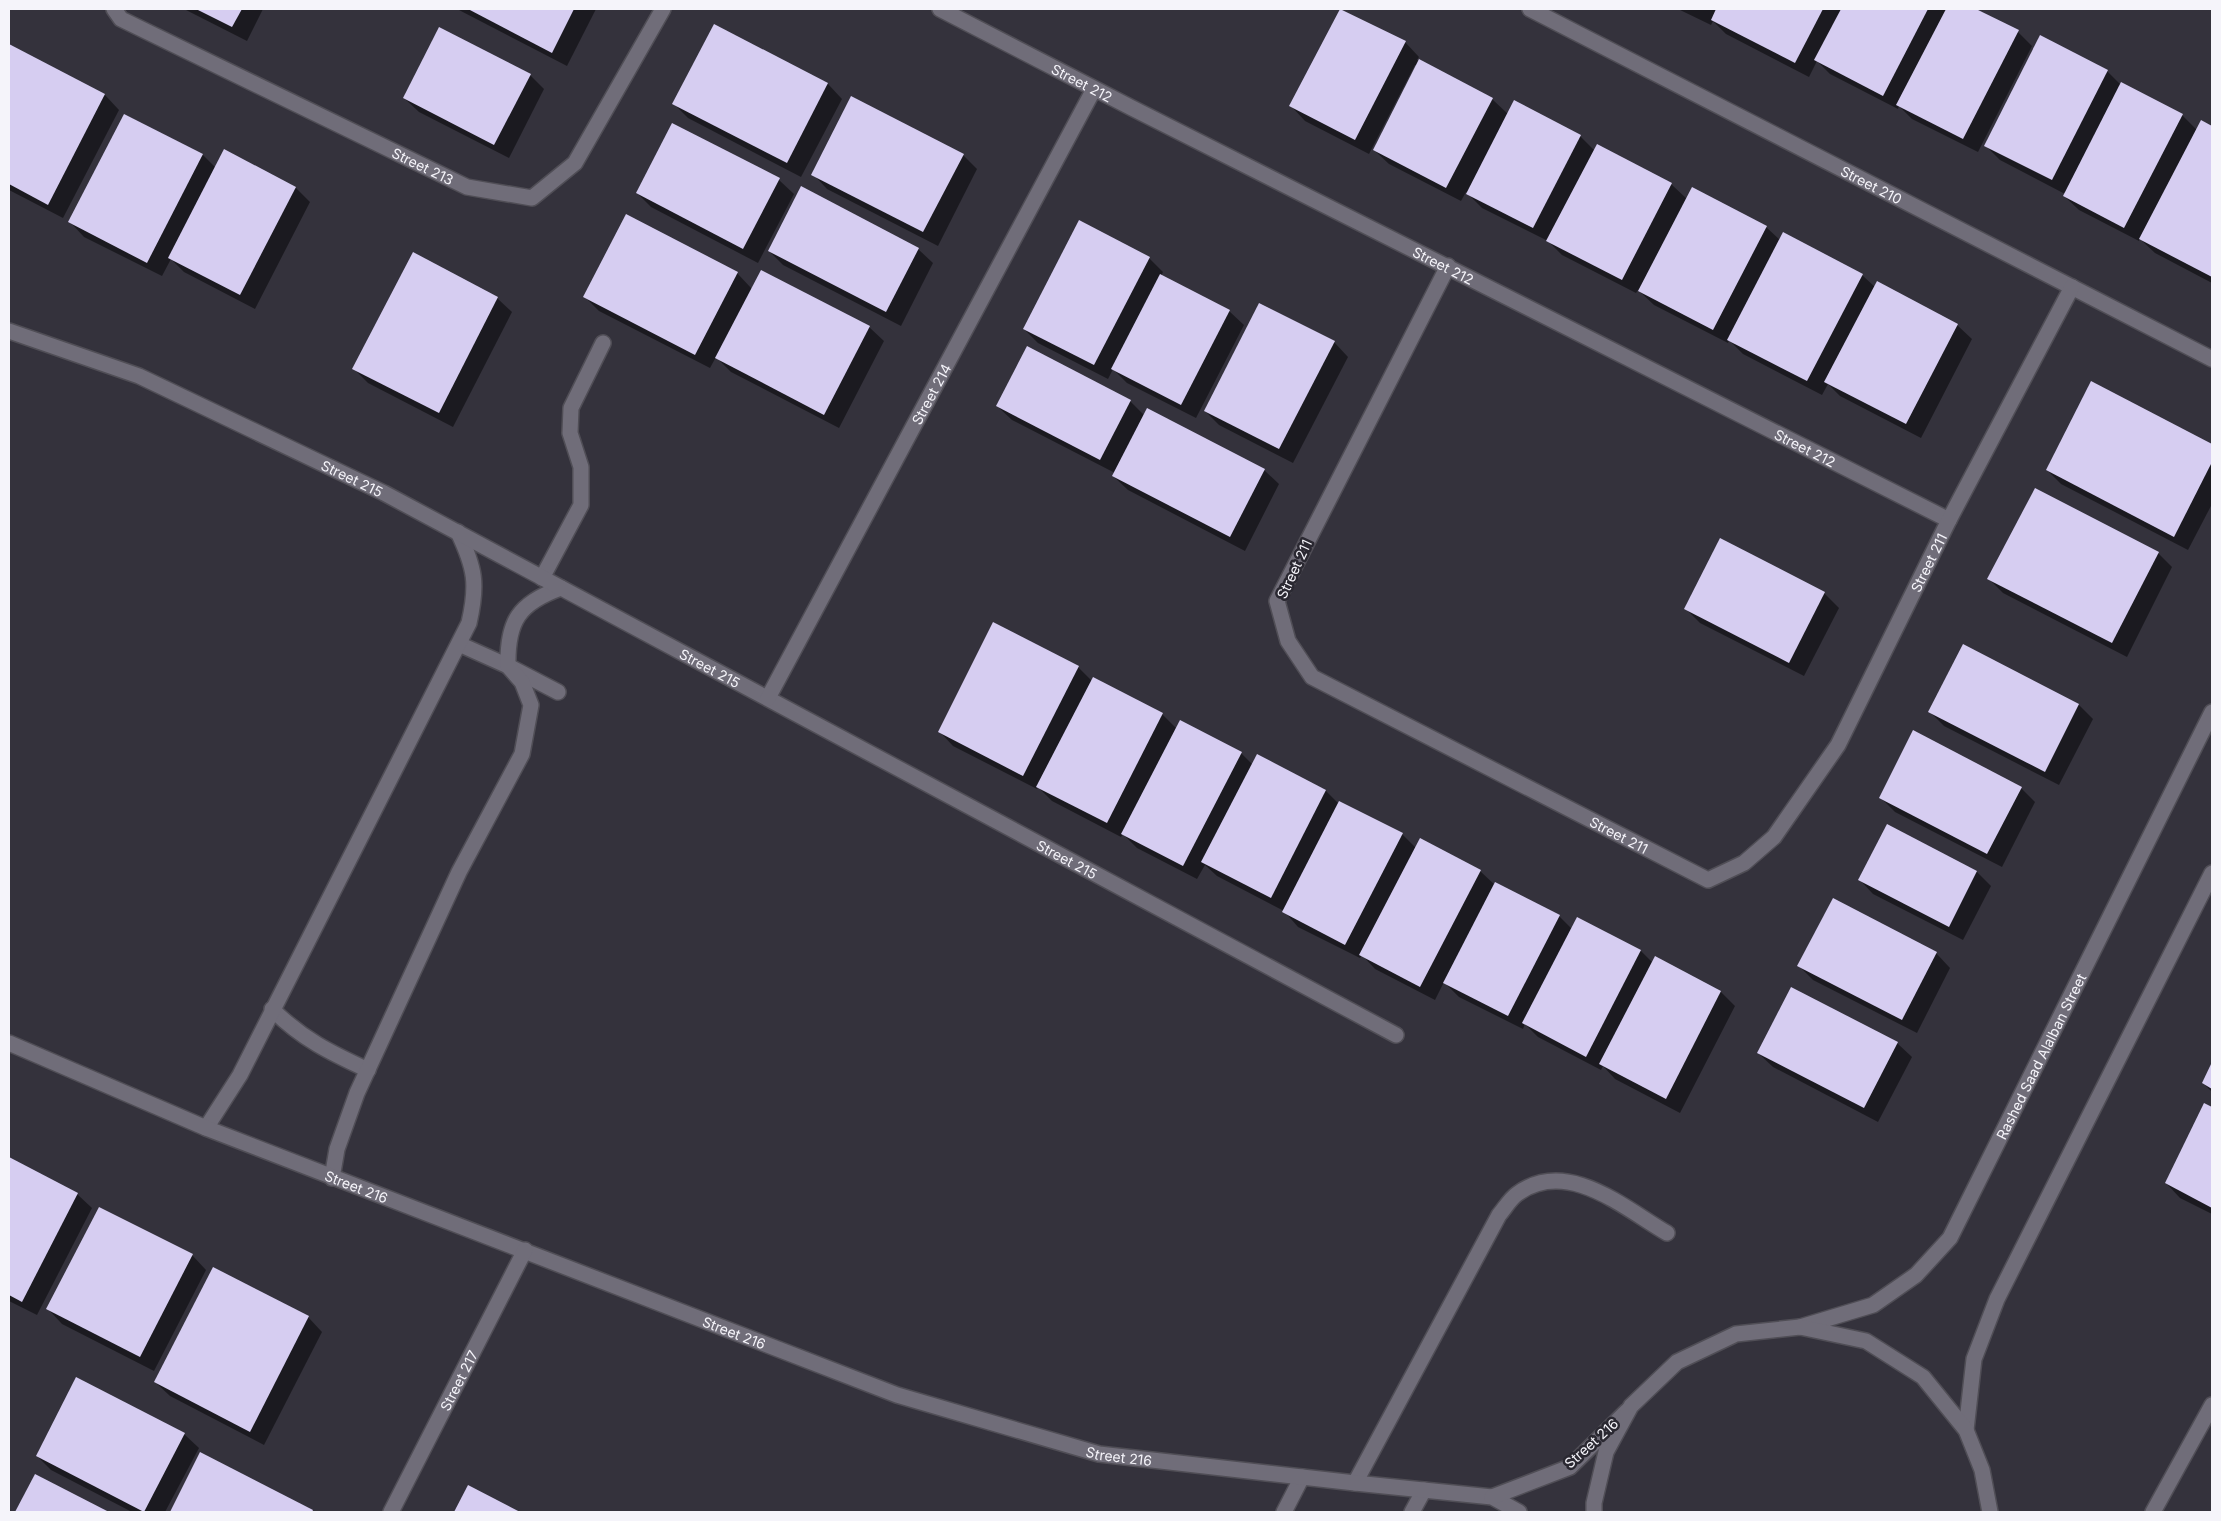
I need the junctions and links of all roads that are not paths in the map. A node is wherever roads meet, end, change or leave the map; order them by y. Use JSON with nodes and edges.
{"nodes":[{"id":1,"x":114,"y":9,"type":"edge"},
{"id":2,"x":663,"y":9,"type":"edge"},
{"id":3,"x":940,"y":9,"type":"edge"},
{"id":4,"x":1530,"y":9,"type":"edge"},
{"id":5,"x":1094,"y":88,"type":"junction"},
{"id":6,"x":1448,"y":266,"type":"junction"},
{"id":7,"x":2072,"y":287,"type":"junction"},
{"id":8,"x":9,"y":331,"type":"edge"},
{"id":9,"x":603,"y":343,"type":"dead end"},
{"id":10,"x":2212,"y":359,"type":"edge"},
{"id":11,"x":1950,"y":520,"type":"junction"},
{"id":12,"x":458,"y":532,"type":"junction"},
{"id":13,"x":542,"y":578,"type":"junction"},
{"id":14,"x":561,"y":588,"type":"junction"},
{"id":15,"x":459,"y":644,"type":"junction"},
{"id":16,"x":508,"y":666,"type":"junction"},
{"id":17,"x":558,"y":692,"type":"dead end"},
{"id":18,"x":768,"y":698,"type":"junction"},
{"id":19,"x":2212,"y":712,"type":"edge"},
{"id":20,"x":2212,"y":873,"type":"edge"},
{"id":21,"x":272,"y":1010,"type":"junction"},
{"id":22,"x":1396,"y":1035,"type":"dead end"},
{"id":23,"x":9,"y":1043,"type":"edge"},
{"id":24,"x":368,"y":1070,"type":"junction"},
{"id":25,"x":206,"y":1128,"type":"junction"},
{"id":26,"x":332,"y":1178,"type":"junction"},
{"id":27,"x":1667,"y":1233,"type":"dead end"},
{"id":28,"x":525,"y":1250,"type":"junction"},
{"id":29,"x":1800,"y":1327,"type":"junction"},
{"id":30,"x":2212,"y":1405,"type":"edge"},
{"id":31,"x":1631,"y":1406,"type":"junction"},
{"id":32,"x":1966,"y":1430,"type":"junction"},
{"id":33,"x":1302,"y":1477,"type":"junction"},
{"id":34,"x":1355,"y":1484,"type":"junction"},
{"id":35,"x":1424,"y":1490,"type":"junction"},
{"id":36,"x":1492,"y":1497,"type":"junction"},
{"id":37,"x":391,"y":1512,"type":"edge"},
{"id":38,"x":1284,"y":1512,"type":"edge"},
{"id":39,"x":1412,"y":1512,"type":"edge"},
{"id":40,"x":1519,"y":1512,"type":"edge"},
{"id":41,"x":1594,"y":1512,"type":"edge"},
{"id":42,"x":1990,"y":1512,"type":"edge"},
{"id":43,"x":2153,"y":1512,"type":"edge"}],
"edges":[{"from":1,"to":2,"type":"street","name":"Street 213"},
{"from":3,"to":5,"type":"street","name":"Street 212"},
{"from":4,"to":7,"type":"street","name":"Street 210"},
{"from":5,"to":6,"type":"street","name":"Street 212"},
{"from":5,"to":18,"type":"street","name":"Street 214"},
{"from":6,"to":11,"type":"street","name":"Street 212"},
{"from":6,"to":11,"type":"street","name":"Street 211"},
{"from":7,"to":10,"type":"street","name":"Street 210"},
{"from":7,"to":11,"type":"street","name":"Street 211"},
{"from":8,"to":12,"type":"street","name":"Street 215"},
{"from":9,"to":13,"type":"street"},
{"from":12,"to":13,"type":"street","name":"Street 215"},
{"from":12,"to":15,"type":"street"},
{"from":13,"to":14,"type":"street","name":"Street 215"},
{"from":14,"to":16,"type":"street"},
{"from":14,"to":18,"type":"street","name":"Street 215"},
{"from":15,"to":16,"type":"street"},
{"from":15,"to":21,"type":"street"},
{"from":16,"to":17,"type":"street"},
{"from":16,"to":24,"type":"street"},
{"from":18,"to":22,"type":"street","name":"Street 215"},
{"from":19,"to":29,"type":"street","name":"Rashed Saad Alalban Street"},
{"from":20,"to":32,"type":"street"},
{"from":21,"to":24,"type":"street"},
{"from":21,"to":25,"type":"street"},
{"from":23,"to":25,"type":"street","name":"Street 216"},
{"from":24,"to":26,"type":"street"},
{"from":25,"to":26,"type":"street","name":"Street 216"},
{"from":26,"to":28,"type":"street","name":"Street 216"},
{"from":27,"to":34,"type":"street"},
{"from":28,"to":33,"type":"street","name":"Street 216"},
{"from":28,"to":37,"type":"street","name":"Street 217"},
{"from":29,"to":31,"type":"street","name":"Street 216"},
{"from":29,"to":32,"type":"street"},
{"from":30,"to":43,"type":"street"},
{"from":31,"to":36,"type":"street","name":"Street 216"},
{"from":31,"to":41,"type":"street"},
{"from":32,"to":42,"type":"street"},
{"from":33,"to":34,"type":"street","name":"Street 216"},
{"from":33,"to":38,"type":"street"},
{"from":34,"to":35,"type":"street","name":"Street 216"},
{"from":35,"to":36,"type":"street","name":"Street 216"},
{"from":35,"to":39,"type":"street"},
{"from":36,"to":40,"type":"street","name":"Street 216"}]}
